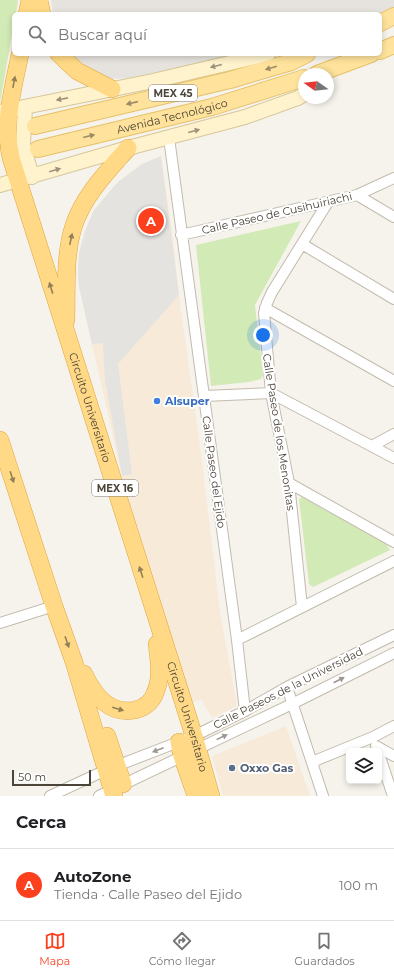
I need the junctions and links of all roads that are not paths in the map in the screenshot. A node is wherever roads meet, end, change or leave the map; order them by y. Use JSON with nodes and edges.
{"nodes":[{"id":1,"x":30,"y":0,"type":"edge"},
{"id":2,"x":39,"y":0,"type":"edge"},
{"id":3,"x":27,"y":12,"type":"edge"},
{"id":4,"x":42,"y":12,"type":"edge"},
{"id":5,"x":394,"y":16,"type":"edge"},
{"id":6,"x":382,"y":22,"type":"edge"},
{"id":7,"x":394,"y":45,"type":"edge"},
{"id":8,"x":382,"y":50,"type":"edge"},
{"id":9,"x":20,"y":56,"type":"edge"},
{"id":10,"x":61,"y":56,"type":"edge"},
{"id":11,"x":259,"y":56,"type":"edge"},
{"id":12,"x":302,"y":56,"type":"edge"},
{"id":13,"x":366,"y":56,"type":"edge"},
{"id":14,"x":334,"y":69,"type":"edge"},
{"id":15,"x":298,"y":80,"type":"edge"},
{"id":16,"x":112,"y":90,"type":"junction"},
{"id":17,"x":298,"y":97,"type":"edge"},
{"id":18,"x":11,"y":110,"type":"edge"},
{"id":19,"x":35,"y":126,"type":"dead end"},
{"id":20,"x":169,"y":138,"type":"junction"},
{"id":21,"x":128,"y":148,"type":"junction"},
{"id":22,"x":38,"y":149,"type":"dead end"},
{"id":23,"x":25,"y":178,"type":"junction"},
{"id":24,"x":394,"y":178,"type":"edge"},
{"id":25,"x":0,"y":185,"type":"edge"},
{"id":26,"x":357,"y":195,"type":"junction"},
{"id":27,"x":328,"y":202,"type":"junction"},
{"id":28,"x":394,"y":217,"type":"edge"},
{"id":29,"x":181,"y":235,"type":"junction"},
{"id":30,"x":302,"y":244,"type":"junction"},
{"id":31,"x":394,"y":299,"type":"edge"},
{"id":32,"x":265,"y":308,"type":"junction"},
{"id":33,"x":66,"y":334,"type":"junction"},
{"id":34,"x":394,"y":380,"type":"edge"},
{"id":35,"x":271,"y":393,"type":"junction"},
{"id":36,"x":204,"y":396,"type":"junction"},
{"id":37,"x":394,"y":434,"type":"edge"},
{"id":38,"x":0,"y":440,"type":"edge"},
{"id":39,"x":372,"y":446,"type":"junction"},
{"id":40,"x":394,"y":458,"type":"edge"},
{"id":41,"x":288,"y":483,"type":"junction"},
{"id":42,"x":394,"y":542,"type":"edge"},
{"id":43,"x":394,"y":561,"type":"edge"},
{"id":44,"x":148,"y":594,"type":"junction"},
{"id":45,"x":54,"y":606,"type":"junction"},
{"id":46,"x":302,"y":607,"type":"junction"},
{"id":47,"x":0,"y":623,"type":"edge"},
{"id":48,"x":394,"y":635,"type":"edge"},
{"id":49,"x":237,"y":640,"type":"junction"},
{"id":50,"x":394,"y":653,"type":"edge"},
{"id":51,"x":74,"y":662,"type":"junction"},
{"id":52,"x":89,"y":684,"type":"junction"},
{"id":53,"x":287,"y":687,"type":"junction"},
{"id":54,"x":292,"y":704,"type":"junction"},
{"id":55,"x":245,"y":711,"type":"junction"},
{"id":56,"x":394,"y":726,"type":"edge"},
{"id":57,"x":188,"y":746,"type":"junction"},
{"id":58,"x":377,"y":747,"type":"edge"},
{"id":59,"x":394,"y":756,"type":"edge"},
{"id":60,"x":312,"y":762,"type":"junction"},
{"id":61,"x":112,"y":768,"type":"junction"},
{"id":62,"x":112,"y":791,"type":"edge"},
{"id":63,"x":50,"y":796,"type":"edge"},
{"id":64,"x":196,"y":796,"type":"edge"},
{"id":65,"x":211,"y":796,"type":"edge"},
{"id":66,"x":323,"y":796,"type":"edge"},
{"id":67,"x":393,"y":796,"type":"edge"}],
"edges":[{"from":1,"to":3,"type":"highway"},
{"from":2,"to":4,"type":"highway"},
{"from":5,"to":6,"type":"main road"},
{"from":7,"to":8,"type":"main road"},
{"from":18,"to":9,"type":"highway","name":"Circuito Universitario","one_way":true},
{"from":10,"to":16,"type":"highway"},
{"from":11,"to":16,"type":"main road","one_way":true},
{"from":12,"to":19,"type":"main road","name":"Avenida Tecnológico","number":"MEX 45","one_way":true},
{"from":13,"to":14,"type":"main road"},
{"from":22,"to":15,"type":"main road","name":"Avenida Tecnológico","number":"MEX 45","one_way":true},
{"from":16,"to":18,"type":"main road","one_way":true},
{"from":20,"to":17,"type":"main road","one_way":true},
{"from":18,"to":23,"type":"highway","name":"Circuito Universitario"},
{"from":20,"to":21,"type":"main road"},
{"from":20,"to":29,"type":"street","name":"Calle Paseo del Ejido"},
{"from":23,"to":21,"type":"main road","one_way":true},
{"from":33,"to":21,"type":"highway","one_way":true},
{"from":23,"to":25,"type":"main road"},
{"from":33,"to":23,"type":"highway","name":"Circuito Universitario","number":"MEX 16","one_way":true},
{"from":24,"to":26,"type":"street","name":"Calle Paseo de Cusihuiriachi"},
{"from":26,"to":27,"type":"street","name":"Calle Paseo de Cusihuiriachi"},
{"from":26,"to":28,"type":"street"},
{"from":27,"to":29,"type":"street","name":"Calle Paseo de Cusihuiriachi"},
{"from":27,"to":30,"type":"street","name":"Calle Paseo de los Menonitas"},
{"from":29,"to":36,"type":"street","name":"Calle Paseo del Ejido"},
{"from":30,"to":31,"type":"street"},
{"from":30,"to":32,"type":"street","name":"Calle Paseo de los Menonitas"},
{"from":32,"to":34,"type":"street"},
{"from":32,"to":35,"type":"street","name":"Calle Paseo de los Menonitas"},
{"from":44,"to":33,"type":"highway","name":"Circuito Universitario","number":"MEX 16","one_way":true},
{"from":35,"to":36,"type":"street"},
{"from":35,"to":39,"type":"street"},
{"from":35,"to":41,"type":"street","name":"Calle Paseo de los Menonitas"},
{"from":36,"to":49,"type":"street","name":"Calle Paseo del Ejido"},
{"from":37,"to":39,"type":"street"},
{"from":38,"to":45,"type":"highway","one_way":true},
{"from":39,"to":40,"type":"street"},
{"from":41,"to":42,"type":"street"},
{"from":41,"to":46,"type":"street","name":"Calle Paseo de los Menonitas"},
{"from":43,"to":46,"type":"street"},
{"from":52,"to":44,"type":"highway","one_way":true},
{"from":44,"to":57,"type":"highway","name":"Circuito Universitario","number":"MEX 16"},
{"from":45,"to":47,"type":"street"},
{"from":45,"to":51,"type":"highway","one_way":true},
{"from":46,"to":49,"type":"street"},
{"from":48,"to":53,"type":"street","name":"Calle Paseos de la Universidad"},
{"from":49,"to":55,"type":"street","name":"Calle Paseo del Ejido"},
{"from":54,"to":50,"type":"street","name":"Calle Paseos de la Universidad","one_way":true},
{"from":51,"to":52,"type":"highway"},
{"from":51,"to":61,"type":"highway"},
{"from":52,"to":61,"type":"highway"},
{"from":53,"to":54,"type":"street"},
{"from":53,"to":55,"type":"street","name":"Calle Paseos de la Universidad"},
{"from":57,"to":54,"type":"street","name":"Calle Paseos de la Universidad","one_way":true},
{"from":54,"to":60,"type":"street"},
{"from":55,"to":57,"type":"street","name":"Calle Paseos de la Universidad"},
{"from":56,"to":58,"type":"street"},
{"from":57,"to":61,"type":"street","name":"Calle Paseos de la Universidad","one_way":true},
{"from":57,"to":62,"type":"street","name":"Calle Paseos de la Universidad"},
{"from":57,"to":64,"type":"highway"},
{"from":57,"to":65,"type":"highway","name":"Circuito Universitario","number":"MEX 16"},
{"from":58,"to":59,"type":"street"},
{"from":58,"to":60,"type":"street"},
{"from":58,"to":67,"type":"street"},
{"from":60,"to":66,"type":"street"},
{"from":61,"to":62,"type":"highway"},
{"from":61,"to":63,"type":"street","name":"Calle Paseos de la Universidad"}]}
